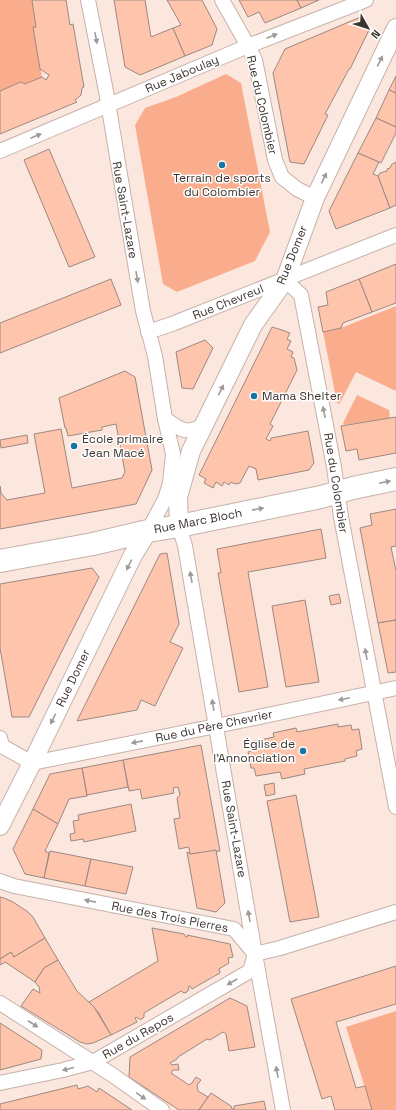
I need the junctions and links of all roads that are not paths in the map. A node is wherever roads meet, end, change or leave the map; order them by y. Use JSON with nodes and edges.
{"nodes":[{"id":1,"x":88,"y":0,"type":"edge"},
{"id":2,"x":222,"y":0,"type":"edge"},
{"id":3,"x":366,"y":0,"type":"edge"},
{"id":4,"x":396,"y":28,"type":"edge"},
{"id":5,"x":248,"y":46,"type":"junction"},
{"id":6,"x":108,"y":106,"type":"junction"},
{"id":7,"x":0,"y":151,"type":"edge"},
{"id":8,"x":315,"y":198,"type":"junction"},
{"id":9,"x":396,"y":235,"type":"edge"},
{"id":10,"x":285,"y":280,"type":"junction"},
{"id":11,"x":148,"y":332,"type":"junction"},
{"id":12,"x":165,"y":419,"type":"junction"},
{"id":13,"x":204,"y":425,"type":"junction"},
{"id":14,"x":396,"y":479,"type":"edge"},
{"id":15,"x":338,"y":492,"type":"junction"},
{"id":16,"x":179,"y":526,"type":"junction"},
{"id":17,"x":148,"y":531,"type":"junction"},
{"id":18,"x":0,"y":561,"type":"edge"},
{"id":19,"x":396,"y":688,"type":"edge"},
{"id":20,"x":374,"y":692,"type":"junction"},
{"id":21,"x":216,"y":726,"type":"junction"},
{"id":22,"x":0,"y":738,"type":"edge"},
{"id":23,"x":32,"y":763,"type":"junction"},
{"id":24,"x":396,"y":807,"type":"edge"},
{"id":25,"x":0,"y":826,"type":"edge"},
{"id":26,"x":0,"y":881,"type":"edge"},
{"id":27,"x":396,"y":912,"type":"edge"},
{"id":28,"x":255,"y":954,"type":"junction"},
{"id":29,"x":0,"y":1003,"type":"edge"},
{"id":30,"x":92,"y":1062,"type":"junction"},
{"id":31,"x":0,"y":1083,"type":"edge"},
{"id":32,"x":162,"y":1110,"type":"edge"},
{"id":33,"x":283,"y":1110,"type":"edge"}],
"edges":[{"from":1,"to":6,"type":"street","name":"Rue Saint-Lazare","one_way":true},
{"from":2,"to":5,"type":"street","name":"Rue du Colombier"},
{"from":5,"to":3,"type":"street","name":"Rue Jaboulay","one_way":true},
{"from":8,"to":4,"type":"street","name":"Rue Domer","one_way":true},
{"from":5,"to":6,"type":"street","name":"Rue Jaboulay"},
{"from":5,"to":8,"type":"street","name":"Rue du Colombier"},
{"from":7,"to":6,"type":"street","name":"Rue Jaboulay","one_way":true},
{"from":6,"to":11,"type":"street","name":"Rue Saint-Lazare","one_way":true},
{"from":8,"to":10,"type":"street","name":"Rue Domer"},
{"from":9,"to":10,"type":"street","name":"Rue Chevreul"},
{"from":10,"to":11,"type":"street","name":"Rue Chevreul"},
{"from":13,"to":10,"type":"street","name":"Rue Domer","one_way":true},
{"from":15,"to":10,"type":"street","name":"Rue du Colombier","one_way":true},
{"from":11,"to":12,"type":"street","name":"Rue Saint-Lazare"},
{"from":12,"to":13,"type":"street"},
{"from":12,"to":17,"type":"street","name":"Rue Saint-Lazare"},
{"from":13,"to":16,"type":"street","name":"Rue Domer"},
{"from":15,"to":14,"type":"main road","name":"Rue Marc Bloch","one_way":true},
{"from":16,"to":15,"type":"main road","name":"Rue Marc Bloch","one_way":true},
{"from":20,"to":15,"type":"street","name":"Rue du Colombier","one_way":true},
{"from":16,"to":17,"type":"main road","name":"Rue Marc Bloch"},
{"from":21,"to":16,"type":"street","name":"Rue Saint-Lazare","one_way":true},
{"from":17,"to":18,"type":"main road","name":"Rue Marc Bloch"},
{"from":17,"to":23,"type":"street","name":"Rue Domer","one_way":true},
{"from":19,"to":20,"type":"street","name":"Rue du Père Chevrier"},
{"from":20,"to":21,"type":"street","name":"Rue du Père Chevrier","one_way":true},
{"from":20,"to":24,"type":"street","name":"Rue du Colombier"},
{"from":21,"to":23,"type":"street","name":"Rue du Père Chevrier","one_way":true},
{"from":28,"to":21,"type":"street","name":"Rue Saint-Lazare","one_way":true},
{"from":22,"to":23,"type":"street"},
{"from":23,"to":25,"type":"street","name":"Rue Domer"},
{"from":28,"to":26,"type":"street","name":"Rue des Trois Pierres","one_way":true},
{"from":27,"to":28,"type":"street"},
{"from":28,"to":30,"type":"street","name":"Rue du Repos","one_way":true},
{"from":33,"to":28,"type":"street","name":"Rue Saint-Lazare","one_way":true},
{"from":29,"to":30,"type":"street","one_way":true},
{"from":30,"to":31,"type":"street","name":"Rue du Repos","one_way":true},
{"from":30,"to":32,"type":"street","one_way":true}]}
